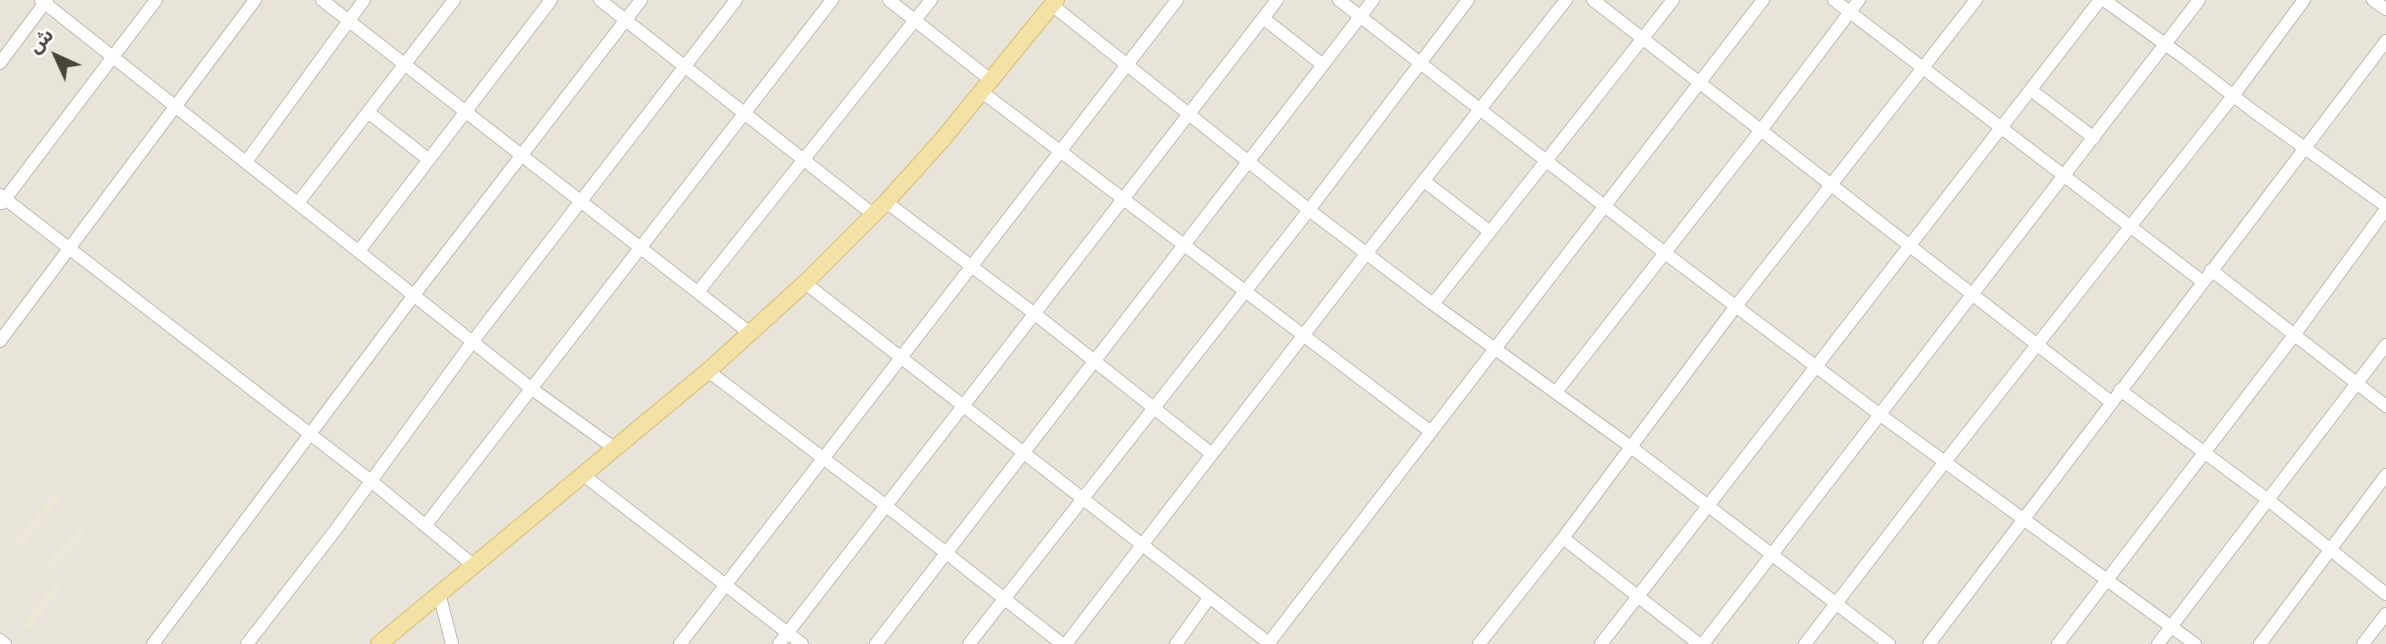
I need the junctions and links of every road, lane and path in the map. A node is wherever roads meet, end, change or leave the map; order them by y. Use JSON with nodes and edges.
{"nodes":[{"id":1,"x":156,"y":0,"type":"edge"},
{"id":2,"x":256,"y":0,"type":"edge"},
{"id":3,"x":322,"y":0,"type":"edge"},
{"id":4,"x":364,"y":0,"type":"edge"},
{"id":5,"x":454,"y":0,"type":"edge"},
{"id":6,"x":551,"y":0,"type":"edge"},
{"id":7,"x":600,"y":0,"type":"edge"},
{"id":8,"x":641,"y":0,"type":"edge"},
{"id":9,"x":736,"y":0,"type":"edge"},
{"id":10,"x":832,"y":0,"type":"edge"},
{"id":11,"x":889,"y":0,"type":"edge"},
{"id":12,"x":932,"y":0,"type":"edge"},
{"id":13,"x":1177,"y":0,"type":"edge"},
{"id":14,"x":1277,"y":0,"type":"edge"},
{"id":15,"x":1339,"y":0,"type":"edge"},
{"id":16,"x":1373,"y":0,"type":"edge"},
{"id":17,"x":1468,"y":0,"type":"edge"},
{"id":18,"x":1566,"y":0,"type":"edge"},
{"id":19,"x":1593,"y":0,"type":"edge"},
{"id":20,"x":1673,"y":0,"type":"edge"},
{"id":21,"x":1763,"y":0,"type":"edge"},
{"id":22,"x":1834,"y":0,"type":"edge"},
{"id":23,"x":1859,"y":0,"type":"edge"},
{"id":24,"x":1976,"y":0,"type":"edge"},
{"id":25,"x":2102,"y":0,"type":"edge"},
{"id":26,"x":2199,"y":0,"type":"edge"},
{"id":27,"x":2304,"y":0,"type":"edge"},
{"id":28,"x":2373,"y":0,"type":"edge"},
{"id":29,"x":44,"y":1,"type":"edge"},
{"id":30,"x":1054,"y":3,"type":"edge"},
{"id":31,"x":2386,"y":9,"type":"edge"},
{"id":32,"x":1850,"y":12,"type":"junction"},
{"id":33,"x":1360,"y":16,"type":"junction"},
{"id":34,"x":1263,"y":18,"type":"junction"},
{"id":35,"x":625,"y":19,"type":"junction"},
{"id":36,"x":348,"y":20,"type":"junction"},
{"id":37,"x":915,"y":21,"type":"junction"},
{"id":38,"x":1643,"y":39,"type":"junction"},
{"id":39,"x":2386,"y":41,"type":"edge"},
{"id":40,"x":2166,"y":45,"type":"junction"},
{"id":41,"x":113,"y":57,"type":"junction"},
{"id":42,"x":0,"y":63,"type":"edge"},
{"id":43,"x":405,"y":64,"type":"junction"},
{"id":44,"x":1128,"y":64,"type":"junction"},
{"id":45,"x":1420,"y":64,"type":"junction"},
{"id":46,"x":684,"y":65,"type":"junction"},
{"id":47,"x":1323,"y":65,"type":"junction"},
{"id":48,"x":1922,"y":67,"type":"junction"},
{"id":49,"x":1700,"y":85,"type":"junction"},
{"id":50,"x":987,"y":87,"type":"junction"},
{"id":51,"x":2031,"y":90,"type":"junction"},
{"id":52,"x":2233,"y":96,"type":"junction"},
{"id":53,"x":175,"y":106,"type":"junction"},
{"id":54,"x":1480,"y":108,"type":"junction"},
{"id":55,"x":466,"y":111,"type":"junction"},
{"id":56,"x":745,"y":111,"type":"junction"},
{"id":57,"x":368,"y":112,"type":"junction"},
{"id":58,"x":1189,"y":113,"type":"junction"},
{"id":59,"x":2001,"y":129,"type":"junction"},
{"id":60,"x":1761,"y":130,"type":"junction"},
{"id":61,"x":2094,"y":138,"type":"junction"},
{"id":62,"x":2304,"y":148,"type":"junction"},
{"id":63,"x":1059,"y":152,"type":"junction"},
{"id":64,"x":521,"y":155,"type":"junction"},
{"id":65,"x":804,"y":158,"type":"junction"},
{"id":66,"x":429,"y":160,"type":"junction"},
{"id":67,"x":1249,"y":161,"type":"junction"},
{"id":68,"x":1546,"y":161,"type":"junction"},
{"id":69,"x":246,"y":162,"type":"junction"},
{"id":70,"x":2064,"y":177,"type":"junction"},
{"id":71,"x":1424,"y":181,"type":"junction"},
{"id":72,"x":1832,"y":185,"type":"junction"},
{"id":73,"x":2,"y":200,"type":"edge"},
{"id":74,"x":1123,"y":200,"type":"junction"},
{"id":75,"x":580,"y":201,"type":"junction"},
{"id":76,"x":886,"y":202,"type":"junction"},
{"id":77,"x":298,"y":203,"type":"junction"},
{"id":78,"x":1606,"y":207,"type":"junction"},
{"id":79,"x":2386,"y":208,"type":"edge"},
{"id":80,"x":1309,"y":210,"type":"junction"},
{"id":81,"x":874,"y":215,"type":"junction"},
{"id":82,"x":2130,"y":227,"type":"junction"},
{"id":83,"x":1490,"y":232,"type":"junction"},
{"id":84,"x":1184,"y":246,"type":"junction"},
{"id":85,"x":640,"y":247,"type":"junction"},
{"id":86,"x":1909,"y":247,"type":"junction"},
{"id":87,"x":69,"y":248,"type":"junction"},
{"id":88,"x":359,"y":251,"type":"junction"},
{"id":89,"x":1665,"y":253,"type":"junction"},
{"id":90,"x":1366,"y":254,"type":"junction"},
{"id":91,"x":971,"y":267,"type":"junction"},
{"id":92,"x":2211,"y":270,"type":"junction"},
{"id":93,"x":2203,"y":282,"type":"junction"},
{"id":94,"x":805,"y":283,"type":"junction"},
{"id":95,"x":698,"y":292,"type":"junction"},
{"id":96,"x":1245,"y":292,"type":"junction"},
{"id":97,"x":414,"y":295,"type":"junction"},
{"id":98,"x":1972,"y":295,"type":"junction"},
{"id":99,"x":1433,"y":304,"type":"junction"},
{"id":100,"x":1736,"y":306,"type":"junction"},
{"id":101,"x":1035,"y":314,"type":"junction"},
{"id":102,"x":750,"y":333,"type":"junction"},
{"id":103,"x":2295,"y":334,"type":"junction"},
{"id":104,"x":1303,"y":336,"type":"junction"},
{"id":105,"x":0,"y":341,"type":"edge"},
{"id":106,"x":473,"y":341,"type":"junction"},
{"id":107,"x":2037,"y":345,"type":"junction"},
{"id":108,"x":2386,"y":345,"type":"edge"},
{"id":109,"x":1497,"y":349,"type":"junction"},
{"id":110,"x":901,"y":358,"type":"junction"},
{"id":111,"x":1095,"y":361,"type":"junction"},
{"id":112,"x":1815,"y":366,"type":"junction"},
{"id":113,"x":708,"y":371,"type":"junction"},
{"id":114,"x":2356,"y":383,"type":"junction"},
{"id":115,"x":532,"y":389,"type":"junction"},
{"id":116,"x":2120,"y":390,"type":"junction"},
{"id":117,"x":1556,"y":393,"type":"junction"},
{"id":118,"x":2111,"y":402,"type":"junction"},
{"id":119,"x":962,"y":406,"type":"junction"},
{"id":120,"x":2386,"y":406,"type":"edge"},
{"id":121,"x":1154,"y":408,"type":"junction"},
{"id":122,"x":1879,"y":414,"type":"junction"},
{"id":123,"x":1432,"y":432,"type":"junction"},
{"id":124,"x":310,"y":434,"type":"junction"},
{"id":125,"x":1631,"y":447,"type":"junction"},
{"id":126,"x":614,"y":448,"type":"junction"},
{"id":127,"x":2204,"y":453,"type":"junction"},
{"id":128,"x":1023,"y":454,"type":"junction"},
{"id":129,"x":1212,"y":454,"type":"junction"},
{"id":130,"x":825,"y":459,"type":"junction"},
{"id":131,"x":1944,"y":463,"type":"junction"},
{"id":132,"x":582,"y":474,"type":"junction"},
{"id":133,"x":2386,"y":475,"type":"edge"},
{"id":134,"x":371,"y":481,"type":"junction"},
{"id":135,"x":1082,"y":499,"type":"junction"},
{"id":136,"x":2267,"y":499,"type":"junction"},
{"id":137,"x":885,"y":505,"type":"junction"},
{"id":138,"x":1707,"y":505,"type":"junction"},
{"id":139,"x":2023,"y":518,"type":"junction"},
{"id":140,"x":425,"y":526,"type":"junction"},
{"id":141,"x":1563,"y":538,"type":"junction"},
{"id":142,"x":1142,"y":545,"type":"junction"},
{"id":143,"x":2329,"y":550,"type":"junction"},
{"id":144,"x":947,"y":553,"type":"junction"},
{"id":145,"x":1771,"y":555,"type":"junction"},
{"id":146,"x":473,"y":565,"type":"junction"},
{"id":147,"x":2108,"y":579,"type":"junction"},
{"id":148,"x":726,"y":585,"type":"junction"},
{"id":149,"x":439,"y":593,"type":"junction"},
{"id":150,"x":2386,"y":594,"type":"edge"},
{"id":151,"x":1638,"y":597,"type":"junction"},
{"id":152,"x":1209,"y":598,"type":"junction"},
{"id":153,"x":1005,"y":599,"type":"junction"},
{"id":154,"x":1836,"y":604,"type":"junction"},
{"id":155,"x":2386,"y":614,"type":"edge"},
{"id":156,"x":2171,"y":627,"type":"junction"},
{"id":157,"x":788,"y":633,"type":"junction"},
{"id":158,"x":0,"y":640,"type":"edge"},
{"id":159,"x":384,"y":642,"type":"edge"},
{"id":160,"x":1933,"y":642,"type":"edge"},
{"id":161,"x":5,"y":644,"type":"edge"},
{"id":162,"x":153,"y":644,"type":"edge"},
{"id":163,"x":247,"y":644,"type":"edge"},
{"id":164,"x":452,"y":644,"type":"edge"},
{"id":165,"x":680,"y":644,"type":"edge"},
{"id":166,"x":779,"y":644,"type":"edge"},
{"id":167,"x":802,"y":644,"type":"edge"},
{"id":168,"x":876,"y":644,"type":"edge"},
{"id":169,"x":970,"y":644,"type":"edge"},
{"id":170,"x":1064,"y":644,"type":"edge"},
{"id":171,"x":1176,"y":644,"type":"edge"},
{"id":172,"x":1269,"y":644,"type":"edge"},
{"id":173,"x":1479,"y":644,"type":"edge"},
{"id":174,"x":1601,"y":644,"type":"edge"},
{"id":175,"x":1701,"y":644,"type":"edge"},
{"id":176,"x":1805,"y":644,"type":"edge"},
{"id":177,"x":1889,"y":644,"type":"edge"},
{"id":178,"x":2058,"y":644,"type":"edge"},
{"id":179,"x":2158,"y":644,"type":"edge"},
{"id":180,"x":2195,"y":644,"type":"edge"},
{"id":181,"x":2260,"y":644,"type":"edge"},
{"id":182,"x":2363,"y":644,"type":"edge"}],
"edges":[{"from":1,"to":41,"type":"street"},
{"from":2,"to":53,"type":"street"},
{"from":3,"to":36,"type":"street"},
{"from":4,"to":36,"type":"street"},
{"from":5,"to":43,"type":"street"},
{"from":6,"to":55,"type":"street"},
{"from":7,"to":35,"type":"street"},
{"from":8,"to":35,"type":"street"},
{"from":9,"to":46,"type":"street"},
{"from":10,"to":56,"type":"street"},
{"from":11,"to":37,"type":"street"},
{"from":12,"to":37,"type":"street"},
{"from":13,"to":44,"type":"street"},
{"from":14,"to":34,"type":"street"},
{"from":15,"to":33,"type":"street"},
{"from":16,"to":33,"type":"street"},
{"from":17,"to":45,"type":"street"},
{"from":18,"to":54,"type":"street"},
{"from":19,"to":38,"type":"street"},
{"from":20,"to":38,"type":"street"},
{"from":21,"to":49,"type":"street"},
{"from":22,"to":32,"type":"street"},
{"from":23,"to":32,"type":"street"},
{"from":24,"to":48,"type":"street"},
{"from":25,"to":40,"type":"street"},
{"from":25,"to":51,"type":"street"},
{"from":26,"to":40,"type":"street"},
{"from":27,"to":52,"type":"street"},
{"from":28,"to":31,"type":"street"},
{"from":29,"to":41,"type":"street"},
{"from":29,"to":42,"type":"street"},
{"from":30,"to":44,"type":"street"},
{"from":30,"to":50,"type":"main road"},
{"from":32,"to":48,"type":"street"},
{"from":32,"to":60,"type":"street"},
{"from":33,"to":45,"type":"street"},
{"from":33,"to":47,"type":"street"},
{"from":34,"to":47,"type":"street"},
{"from":34,"to":58,"type":"street"},
{"from":35,"to":46,"type":"street"},
{"from":35,"to":64,"type":"street"},
{"from":36,"to":43,"type":"street"},
{"from":36,"to":69,"type":"street"},
{"from":37,"to":50,"type":"street"},
{"from":37,"to":65,"type":"street"},
{"from":38,"to":49,"type":"street"},
{"from":38,"to":68,"type":"street"},
{"from":39,"to":62,"type":"street"},
{"from":40,"to":52,"type":"street"},
{"from":40,"to":61,"type":"street"},
{"from":41,"to":53,"type":"street"},
{"from":41,"to":73,"type":"street"},
{"from":43,"to":55,"type":"street"},
{"from":43,"to":57,"type":"street"},
{"from":44,"to":58,"type":"street"},
{"from":44,"to":63,"type":"street"},
{"from":45,"to":54,"type":"street"},
{"from":45,"to":80,"type":"street"},
{"from":46,"to":56,"type":"street"},
{"from":46,"to":75,"type":"street"},
{"from":47,"to":67,"type":"street"},
{"from":48,"to":59,"type":"street"},
{"from":48,"to":72,"type":"street"},
{"from":49,"to":60,"type":"street"},
{"from":49,"to":78,"type":"street"},
{"from":50,"to":63,"type":"street"},
{"from":50,"to":76,"type":"main road"},
{"from":51,"to":59,"type":"street"},
{"from":51,"to":61,"type":"street"},
{"from":52,"to":62,"type":"street"},
{"from":52,"to":82,"type":"street"},
{"from":53,"to":69,"type":"street"},
{"from":53,"to":87,"type":"street"},
{"from":54,"to":68,"type":"street"},
{"from":54,"to":71,"type":"street"},
{"from":55,"to":64,"type":"street"},
{"from":55,"to":66,"type":"street"},
{"from":56,"to":65,"type":"street"},
{"from":56,"to":85,"type":"street"},
{"from":57,"to":66,"type":"street"},
{"from":57,"to":77,"type":"street"},
{"from":58,"to":67,"type":"street"},
{"from":58,"to":74,"type":"street"},
{"from":59,"to":70,"type":"street"},
{"from":59,"to":86,"type":"street"},
{"from":60,"to":72,"type":"street"},
{"from":60,"to":89,"type":"street"},
{"from":61,"to":70,"type":"street"},
{"from":62,"to":79,"type":"street"},
{"from":62,"to":92,"type":"street"},
{"from":63,"to":74,"type":"street"},
{"from":63,"to":91,"type":"street"},
{"from":64,"to":75,"type":"street"},
{"from":64,"to":97,"type":"street"},
{"from":65,"to":81,"type":"street"},
{"from":65,"to":95,"type":"street"},
{"from":66,"to":88,"type":"street"},
{"from":67,"to":80,"type":"street"},
{"from":67,"to":84,"type":"street"},
{"from":68,"to":78,"type":"street"},
{"from":68,"to":83,"type":"street"},
{"from":69,"to":77,"type":"street"},
{"from":70,"to":82,"type":"street"},
{"from":70,"to":98,"type":"street"},
{"from":71,"to":83,"type":"street"},
{"from":71,"to":90,"type":"street"},
{"from":72,"to":86,"type":"street"},
{"from":72,"to":100,"type":"street"},
{"from":73,"to":87,"type":"street"},
{"from":74,"to":84,"type":"street"},
{"from":74,"to":101,"type":"street"},
{"from":75,"to":85,"type":"street"},
{"from":75,"to":106,"type":"street"},
{"from":76,"to":81,"type":"main road"},
{"from":76,"to":91,"type":"street"},
{"from":77,"to":88,"type":"street"},
{"from":78,"to":89,"type":"street"},
{"from":78,"to":109,"type":"street"},
{"from":79,"to":103,"type":"street"},
{"from":80,"to":90,"type":"street"},
{"from":80,"to":96,"type":"street"},
{"from":81,"to":94,"type":"main road"},
{"from":82,"to":93,"type":"street"},
{"from":82,"to":107,"type":"street"},
{"from":83,"to":99,"type":"street"},
{"from":84,"to":96,"type":"street"},
{"from":84,"to":111,"type":"street"},
{"from":85,"to":95,"type":"street"},
{"from":85,"to":115,"type":"street"},
{"from":86,"to":98,"type":"street"},
{"from":86,"to":112,"type":"street"},
{"from":87,"to":105,"type":"street"},
{"from":87,"to":124,"type":"street"},
{"from":88,"to":97,"type":"street"},
{"from":89,"to":100,"type":"street"},
{"from":89,"to":117,"type":"street"},
{"from":90,"to":99,"type":"street"},
{"from":90,"to":104,"type":"street"},
{"from":91,"to":101,"type":"street"},
{"from":91,"to":110,"type":"street"},
{"from":92,"to":93,"type":"street"},
{"from":92,"to":103,"type":"street"},
{"from":93,"to":116,"type":"street"},
{"from":94,"to":102,"type":"main road"},
{"from":94,"to":110,"type":"street"},
{"from":95,"to":102,"type":"street"},
{"from":96,"to":104,"type":"street"},
{"from":96,"to":121,"type":"street"},
{"from":97,"to":106,"type":"street"},
{"from":97,"to":124,"type":"street"},
{"from":98,"to":107,"type":"street"},
{"from":98,"to":122,"type":"street"},
{"from":99,"to":109,"type":"street"},
{"from":100,"to":112,"type":"street"},
{"from":100,"to":125,"type":"street"},
{"from":101,"to":111,"type":"street"},
{"from":101,"to":119,"type":"street"},
{"from":102,"to":113,"type":"main road"},
{"from":103,"to":114,"type":"street"},
{"from":103,"to":127,"type":"street"},
{"from":104,"to":123,"type":"street"},
{"from":104,"to":129,"type":"street"},
{"from":106,"to":115,"type":"street"},
{"from":106,"to":134,"type":"street"},
{"from":107,"to":118,"type":"street"},
{"from":107,"to":131,"type":"street"},
{"from":108,"to":114,"type":"street"},
{"from":109,"to":117,"type":"street"},
{"from":109,"to":123,"type":"street"},
{"from":110,"to":119,"type":"street"},
{"from":110,"to":130,"type":"street"},
{"from":111,"to":121,"type":"street"},
{"from":111,"to":128,"type":"street"},
{"from":112,"to":122,"type":"street"},
{"from":112,"to":138,"type":"street"},
{"from":113,"to":126,"type":"main road"},
{"from":113,"to":130,"type":"street"},
{"from":114,"to":120,"type":"street"},
{"from":114,"to":136,"type":"street"},
{"from":115,"to":126,"type":"street"},
{"from":115,"to":140,"type":"street"},
{"from":116,"to":118,"type":"street"},
{"from":116,"to":127,"type":"street"},
{"from":117,"to":125,"type":"street"},
{"from":118,"to":139,"type":"street"},
{"from":119,"to":128,"type":"street"},
{"from":119,"to":137,"type":"street"},
{"from":121,"to":129,"type":"street"},
{"from":121,"to":135,"type":"street"},
{"from":122,"to":131,"type":"street"},
{"from":122,"to":145,"type":"street"},
{"from":123,"to":172,"type":"street"},
{"from":124,"to":134,"type":"street"},
{"from":124,"to":162,"type":"street"},
{"from":125,"to":138,"type":"street"},
{"from":125,"to":141,"type":"street"},
{"from":126,"to":132,"type":"main road"},
{"from":127,"to":136,"type":"street"},
{"from":127,"to":147,"type":"street"},
{"from":128,"to":135,"type":"street"},
{"from":128,"to":144,"type":"street"},
{"from":129,"to":142,"type":"street"},
{"from":130,"to":137,"type":"street"},
{"from":130,"to":148,"type":"street"},
{"from":131,"to":139,"type":"street"},
{"from":131,"to":154,"type":"street"},
{"from":132,"to":146,"type":"main road"},
{"from":132,"to":148,"type":"street"},
{"from":133,"to":143,"type":"street"},
{"from":134,"to":140,"type":"street"},
{"from":134,"to":163,"type":"street"},
{"from":135,"to":142,"type":"street"},
{"from":135,"to":153,"type":"street"},
{"from":136,"to":143,"type":"street"},
{"from":136,"to":156,"type":"street"},
{"from":137,"to":144,"type":"street"},
{"from":137,"to":157,"type":"street"},
{"from":138,"to":145,"type":"street"},
{"from":138,"to":151,"type":"street"},
{"from":139,"to":147,"type":"street"},
{"from":139,"to":160,"type":"street"},
{"from":140,"to":146,"type":"street"},
{"from":141,"to":151,"type":"street"},
{"from":141,"to":173,"type":"street"},
{"from":142,"to":152,"type":"street"},
{"from":142,"to":170,"type":"street"},
{"from":143,"to":150,"type":"street"},
{"from":143,"to":181,"type":"street"},
{"from":144,"to":153,"type":"street"},
{"from":144,"to":168,"type":"street"},
{"from":145,"to":154,"type":"street"},
{"from":145,"to":175,"type":"street"},
{"from":146,"to":149,"type":"main road"},
{"from":147,"to":156,"type":"street"},
{"from":147,"to":178,"type":"street"},
{"from":148,"to":157,"type":"street"},
{"from":148,"to":165,"type":"street"},
{"from":149,"to":159,"type":"main road"},
{"from":149,"to":164,"type":"street"},
{"from":151,"to":174,"type":"street"},
{"from":151,"to":175,"type":"street"},
{"from":152,"to":171,"type":"street"},
{"from":152,"to":172,"type":"street"},
{"from":153,"to":169,"type":"street"},
{"from":153,"to":170,"type":"street"},
{"from":154,"to":176,"type":"street"},
{"from":154,"to":177,"type":"street"},
{"from":155,"to":182,"type":"street"},
{"from":156,"to":179,"type":"street"},
{"from":156,"to":180,"type":"street"},
{"from":157,"to":166,"type":"street"},
{"from":157,"to":167,"type":"street"},
{"from":158,"to":161,"type":"street"}]}
